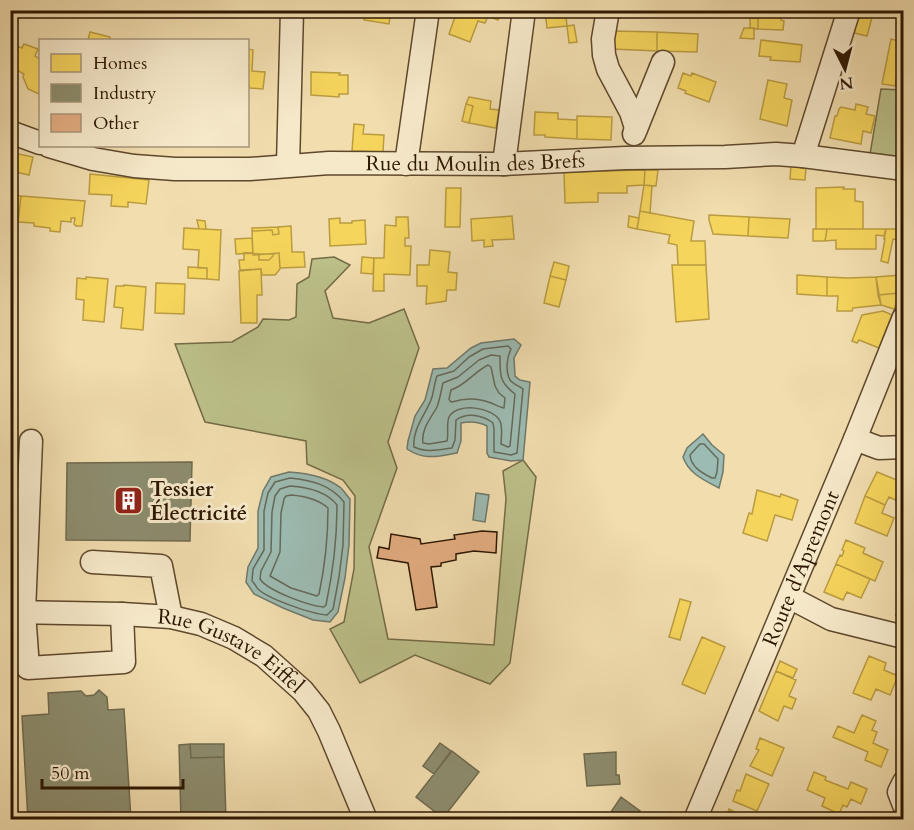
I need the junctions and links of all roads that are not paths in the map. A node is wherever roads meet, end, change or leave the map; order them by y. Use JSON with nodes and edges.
{"nodes":[{"id":1,"x":292,"y":10,"type":"edge"},
{"id":2,"x":429,"y":10,"type":"edge"},
{"id":3,"x":524,"y":10,"type":"edge"},
{"id":4,"x":608,"y":10,"type":"edge"},
{"id":5,"x":849,"y":10,"type":"edge"},
{"id":6,"x":663,"y":62,"type":"dead end"},
{"id":7,"x":636,"y":128,"type":"junction"},
{"id":8,"x":10,"y":132,"type":"edge"},
{"id":9,"x":39,"y":143,"type":"edge"},
{"id":10,"x":51,"y":147,"type":"edge"},
{"id":11,"x":804,"y":156,"type":"junction"},
{"id":12,"x":625,"y":158,"type":"junction"},
{"id":13,"x":406,"y":164,"type":"junction"},
{"id":14,"x":504,"y":164,"type":"junction"},
{"id":15,"x":288,"y":165,"type":"junction"},
{"id":16,"x":903,"y":170,"type":"edge"},
{"id":17,"x":903,"y":317,"type":"edge"},
{"id":18,"x":855,"y":439,"type":"junction"},
{"id":19,"x":31,"y":441,"type":"dead end"},
{"id":20,"x":903,"y":447,"type":"edge"},
{"id":21,"x":92,"y":562,"type":"dead end"},
{"id":22,"x":789,"y":597,"type":"junction"},
{"id":23,"x":17,"y":612,"type":"edge"},
{"id":24,"x":122,"y":614,"type":"junction"},
{"id":25,"x":171,"y":617,"type":"junction"},
{"id":26,"x":903,"y":637,"type":"edge"},
{"id":27,"x":903,"y":782,"type":"edge"},
{"id":28,"x":903,"y":805,"type":"edge"},
{"id":29,"x":366,"y":819,"type":"edge"},
{"id":30,"x":695,"y":819,"type":"edge"}],
"edges":[{"from":1,"to":15,"type":"street"},
{"from":2,"to":13,"type":"street"},
{"from":3,"to":14,"type":"street"},
{"from":4,"to":7,"type":"street"},
{"from":5,"to":11,"type":"street"},
{"from":6,"to":7,"type":"street"},
{"from":7,"to":12,"type":"street"},
{"from":8,"to":9,"type":"street"},
{"from":10,"to":15,"type":"street","name":"Rue du Moulin des Brefs"},
{"from":11,"to":12,"type":"street","name":"Rue du Moulin des Brefs"},
{"from":11,"to":16,"type":"street","name":"Rue du Moulin des Brefs"},
{"from":12,"to":14,"type":"street","name":"Rue du Moulin des Brefs"},
{"from":13,"to":14,"type":"street","name":"Rue du Moulin des Brefs"},
{"from":13,"to":15,"type":"street","name":"Rue du Moulin des Brefs"},
{"from":17,"to":18,"type":"street","name":"Route d'Apremont"},
{"from":18,"to":20,"type":"street"},
{"from":18,"to":22,"type":"street","name":"Route d'Apremont"},
{"from":19,"to":23,"type":"street"},
{"from":21,"to":25,"type":"street"},
{"from":22,"to":26,"type":"street"},
{"from":22,"to":30,"type":"street","name":"Route d'Apremont"},
{"from":23,"to":24,"type":"street","name":"Rue Gustave Eiffel"},
{"from":23,"to":24,"type":"street"},
{"from":24,"to":25,"type":"street","name":"Rue Gustave Eiffel"},
{"from":25,"to":29,"type":"street","name":"Rue Gustave Eiffel"},
{"from":27,"to":28,"type":"street"}]}
